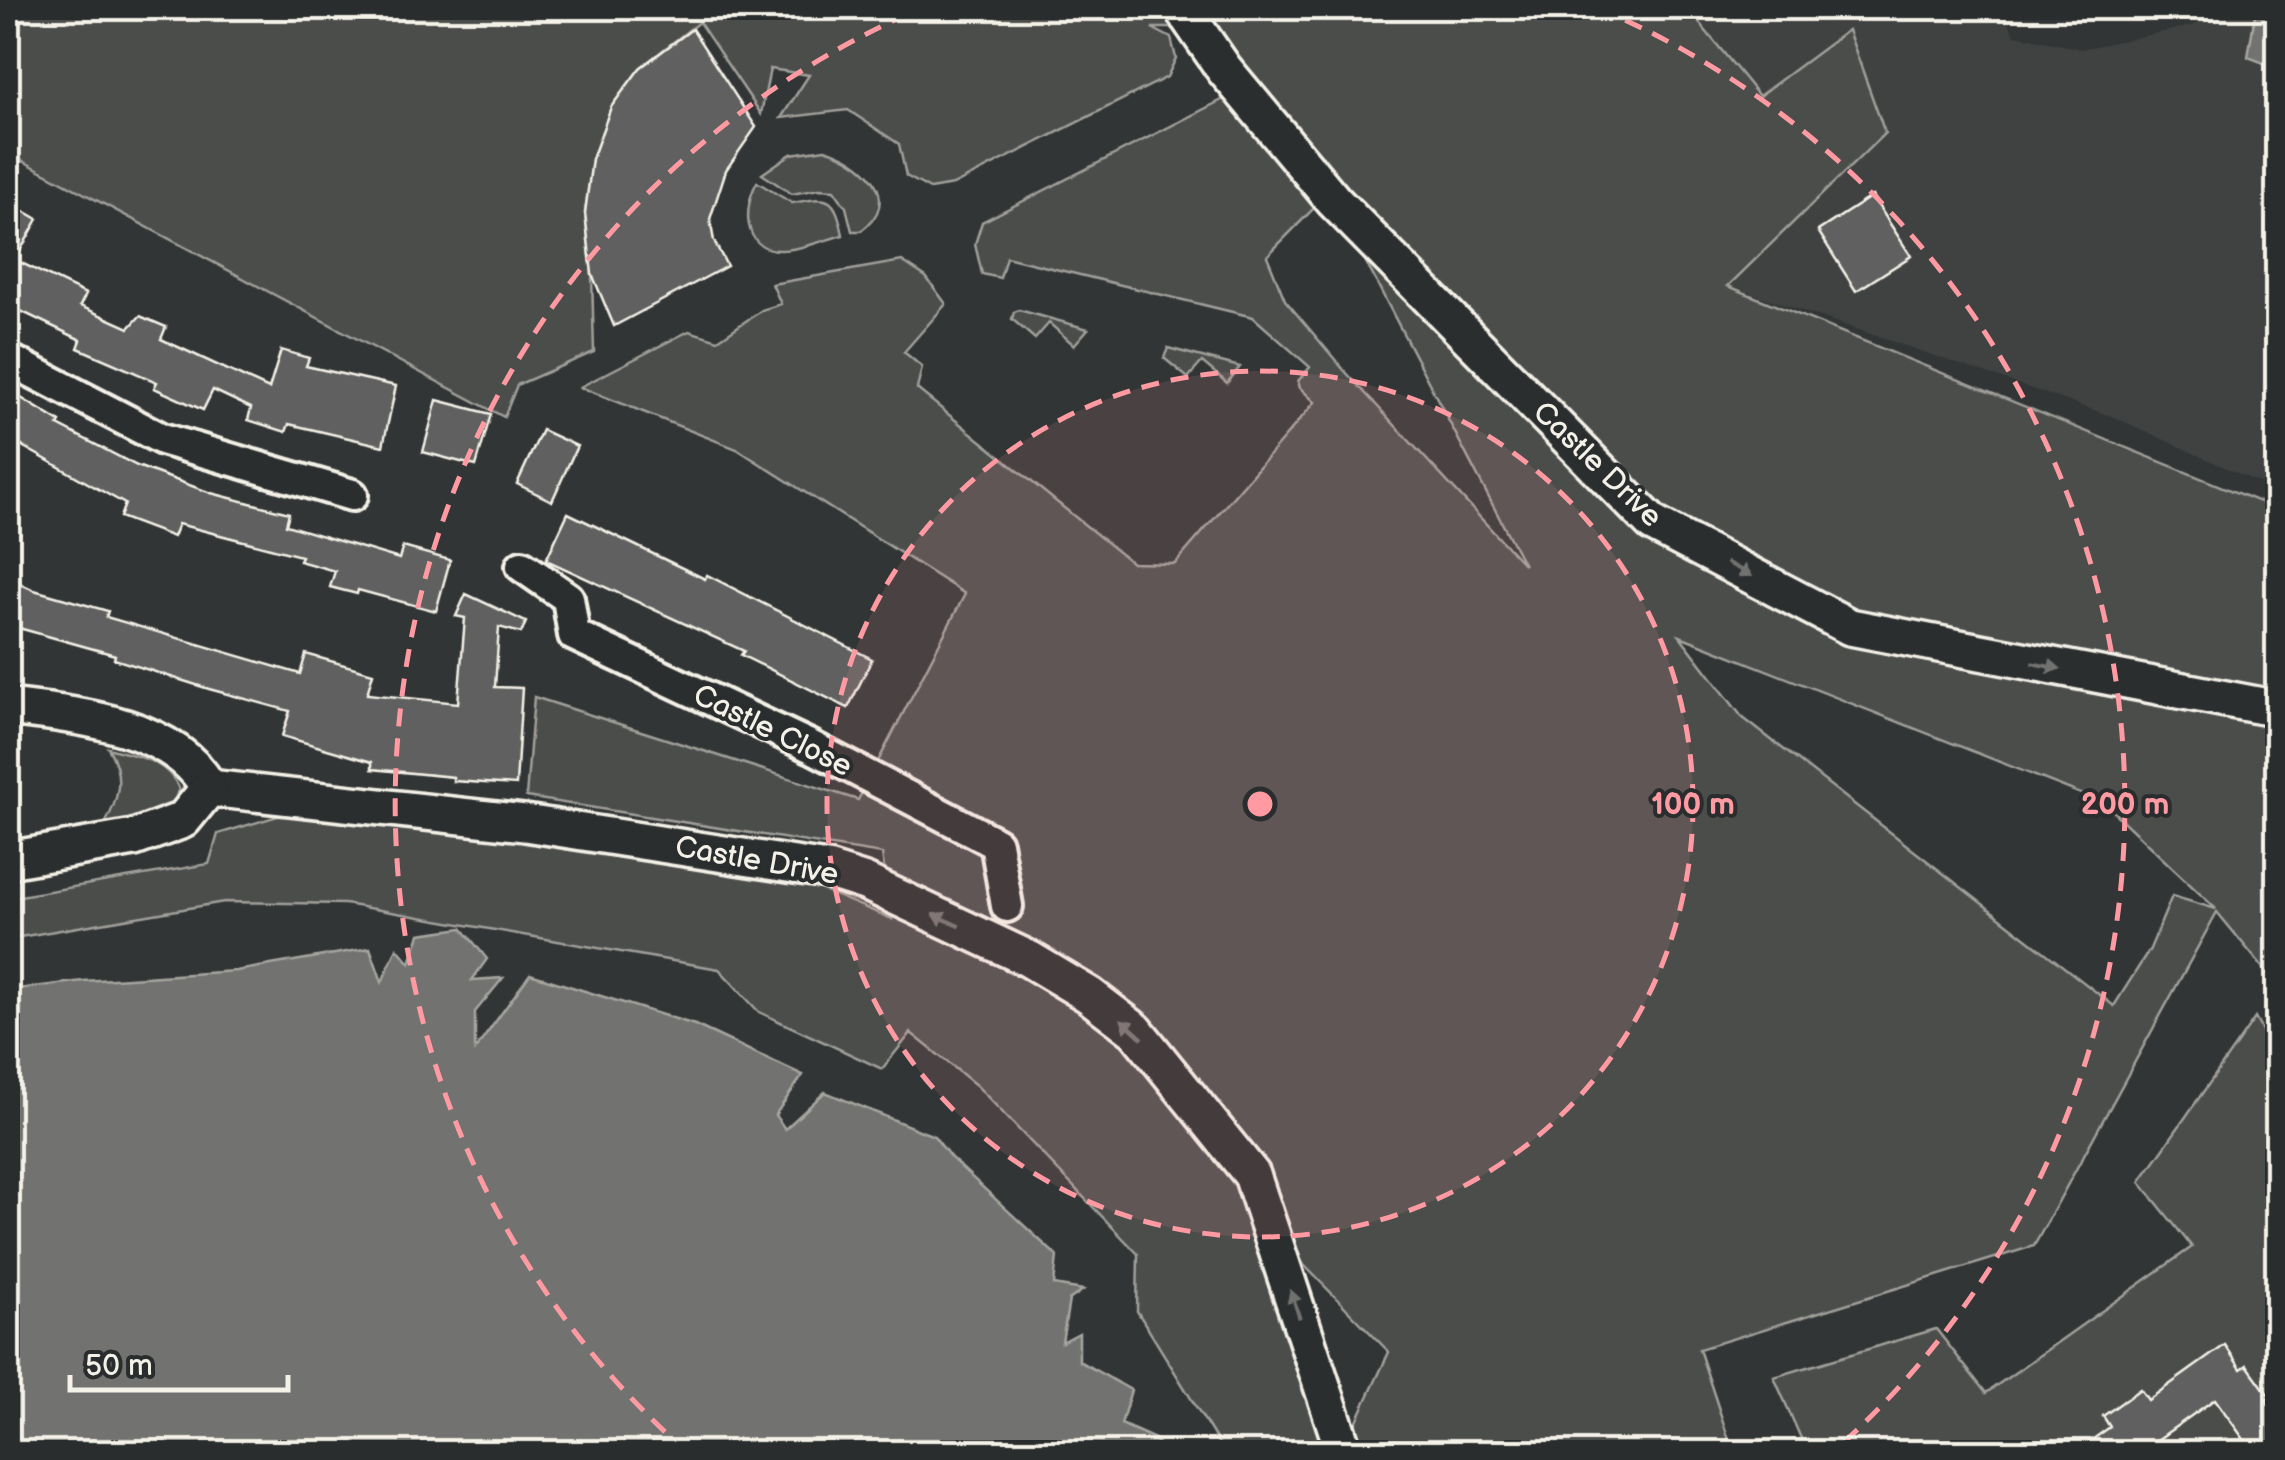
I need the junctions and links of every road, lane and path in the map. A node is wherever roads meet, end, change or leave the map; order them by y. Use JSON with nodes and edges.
{"nodes":[{"id":1,"x":1182,"y":8,"type":"edge"},
{"id":2,"x":8,"y":359,"type":"edge"},
{"id":3,"x":352,"y":495,"type":"dead end"},
{"id":4,"x":522,"y":566,"type":"dead end"},
{"id":5,"x":8,"y":707,"type":"edge"},
{"id":6,"x":2278,"y":709,"type":"edge"},
{"id":7,"x":208,"y":788,"type":"junction"},
{"id":8,"x":8,"y":860,"type":"edge"},
{"id":9,"x":1008,"y":906,"type":"dead end"},
{"id":10,"x":1344,"y":1452,"type":"edge"}],
"edges":[{"from":1,"to":6,"type":"street","name":"Castle Drive","one_way":true},
{"from":2,"to":3,"type":"street"},
{"from":4,"to":9,"type":"street","name":"Castle Close"},
{"from":5,"to":7,"type":"street"},
{"from":7,"to":8,"type":"street"},
{"from":10,"to":7,"type":"street","name":"Castle Drive","one_way":true}]}
